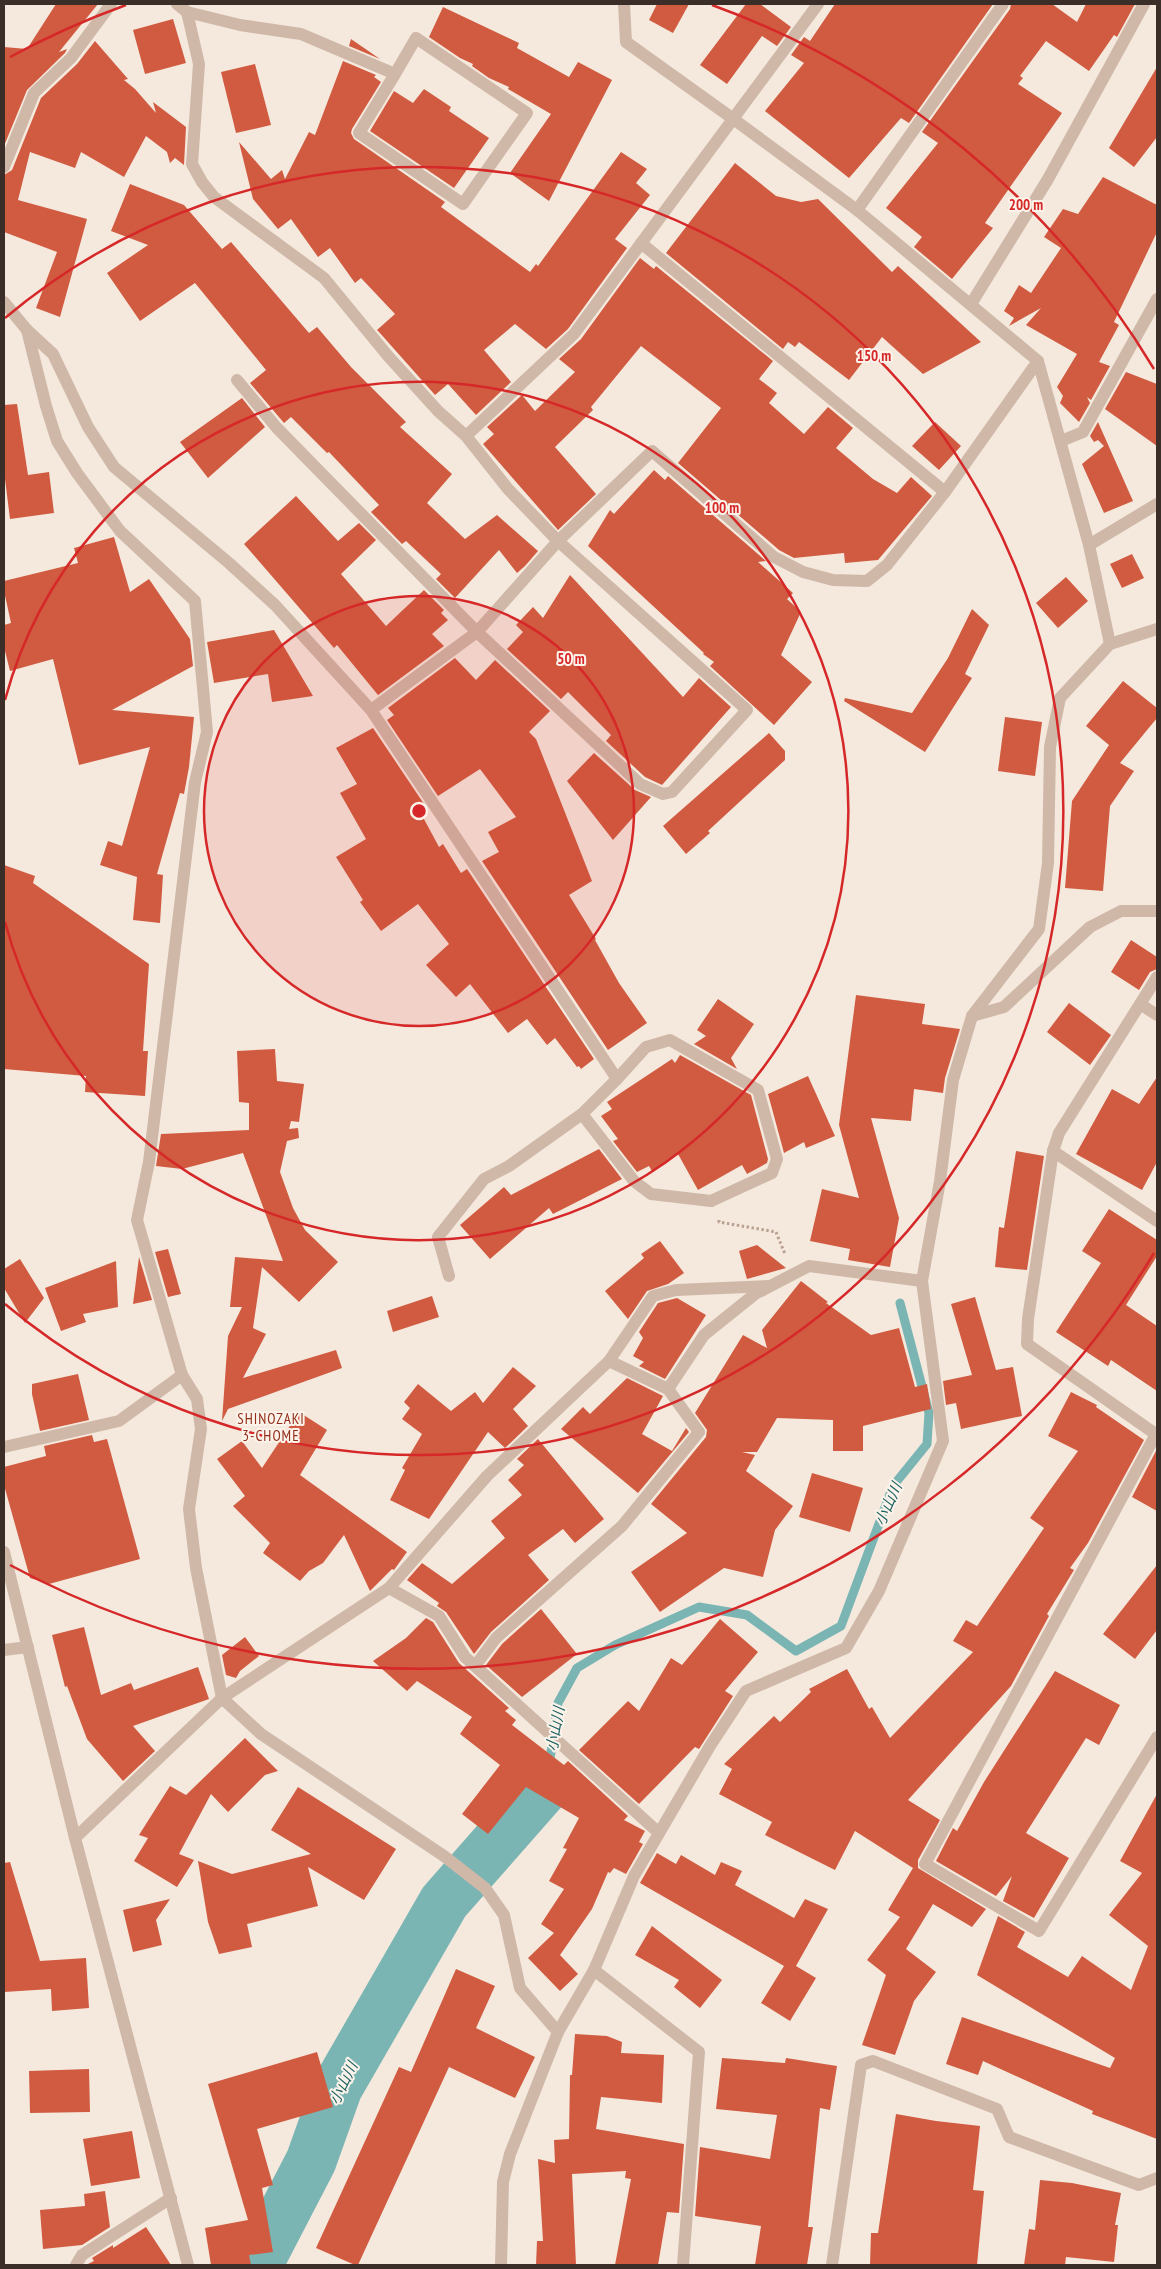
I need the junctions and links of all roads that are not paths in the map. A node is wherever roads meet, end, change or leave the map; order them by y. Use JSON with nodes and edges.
{"nodes":[{"id":1,"x":111,"y":4,"type":"edge"},
{"id":2,"x":624,"y":4,"type":"edge"},
{"id":3,"x":818,"y":4,"type":"edge"},
{"id":4,"x":1003,"y":4,"type":"edge"},
{"id":5,"x":1144,"y":4,"type":"edge"},
{"id":6,"x":182,"y":8,"type":"edge"},
{"id":7,"x":395,"y":74,"type":"junction"},
{"id":8,"x":732,"y":118,"type":"junction"},
{"id":9,"x":4,"y":167,"type":"edge"},
{"id":10,"x":858,"y":210,"type":"junction"},
{"id":11,"x":641,"y":243,"type":"junction"},
{"id":12,"x":1157,"y":298,"type":"edge"},
{"id":13,"x":4,"y":302,"type":"edge"},
{"id":14,"x":971,"y":304,"type":"junction"},
{"id":15,"x":27,"y":330,"type":"junction"},
{"id":16,"x":1038,"y":360,"type":"junction"},
{"id":17,"x":236,"y":380,"type":"dead end"},
{"id":18,"x":466,"y":436,"type":"junction"},
{"id":19,"x":1062,"y":441,"type":"junction"},
{"id":20,"x":946,"y":492,"type":"junction"},
{"id":21,"x":1157,"y":504,"type":"edge"},
{"id":22,"x":558,"y":541,"type":"junction"},
{"id":23,"x":1089,"y":545,"type":"junction"},
{"id":24,"x":1157,"y":629,"type":"edge"},
{"id":25,"x":477,"y":632,"type":"junction"},
{"id":26,"x":1110,"y":644,"type":"junction"},
{"id":27,"x":371,"y":710,"type":"junction"},
{"id":28,"x":1157,"y":911,"type":"edge"},
{"id":29,"x":1157,"y":977,"type":"edge"},
{"id":30,"x":1140,"y":1004,"type":"junction"},
{"id":31,"x":1157,"y":1015,"type":"edge"},
{"id":32,"x":972,"y":1016,"type":"junction"},
{"id":33,"x":617,"y":1079,"type":"junction"},
{"id":34,"x":582,"y":1114,"type":"junction"},
{"id":35,"x":1053,"y":1151,"type":"junction"},
{"id":36,"x":1157,"y":1221,"type":"edge"},
{"id":37,"x":449,"y":1276,"type":"dead end"},
{"id":38,"x":922,"y":1281,"type":"junction"},
{"id":39,"x":769,"y":1286,"type":"junction"},
{"id":40,"x":609,"y":1361,"type":"junction"},
{"id":41,"x":182,"y":1375,"type":"junction"},
{"id":42,"x":668,"y":1389,"type":"junction"},
{"id":43,"x":1157,"y":1434,"type":"edge"},
{"id":44,"x":4,"y":1447,"type":"edge"},
{"id":45,"x":4,"y":1552,"type":"edge"},
{"id":46,"x":389,"y":1588,"type":"junction"},
{"id":47,"x":28,"y":1647,"type":"junction"},
{"id":48,"x":4,"y":1650,"type":"edge"},
{"id":49,"x":475,"y":1666,"type":"junction"},
{"id":50,"x":222,"y":1698,"type":"junction"},
{"id":51,"x":1157,"y":1737,"type":"edge"},
{"id":52,"x":659,"y":1833,"type":"junction"},
{"id":53,"x":76,"y":1838,"type":"junction"},
{"id":54,"x":594,"y":1970,"type":"junction"},
{"id":55,"x":558,"y":2032,"type":"junction"},
{"id":56,"x":1157,"y":2178,"type":"edge"},
{"id":57,"x":171,"y":2198,"type":"junction"},
{"id":58,"x":76,"y":2265,"type":"edge"},
{"id":59,"x":188,"y":2265,"type":"edge"},
{"id":60,"x":501,"y":2265,"type":"edge"},
{"id":61,"x":683,"y":2265,"type":"edge"},
{"id":62,"x":832,"y":2265,"type":"edge"}],
"edges":[{"from":1,"to":9,"type":"street"},
{"from":2,"to":8,"type":"street"},
{"from":3,"to":8,"type":"street"},
{"from":4,"to":10,"type":"street"},
{"from":5,"to":14,"type":"street"},
{"from":6,"to":7,"type":"street"},
{"from":6,"to":18,"type":"street"},
{"from":7,"to":7,"type":"street"},
{"from":8,"to":10,"type":"street"},
{"from":8,"to":11,"type":"street"},
{"from":10,"to":14,"type":"street"},
{"from":11,"to":18,"type":"street"},
{"from":11,"to":20,"type":"street"},
{"from":12,"to":19,"type":"street"},
{"from":13,"to":15,"type":"street"},
{"from":14,"to":16,"type":"street"},
{"from":15,"to":27,"type":"street"},
{"from":15,"to":41,"type":"street"},
{"from":16,"to":19,"type":"street"},
{"from":16,"to":20,"type":"street"},
{"from":17,"to":25,"type":"street"},
{"from":18,"to":22,"type":"street"},
{"from":19,"to":23,"type":"street"},
{"from":20,"to":22,"type":"street"},
{"from":21,"to":23,"type":"street"},
{"from":22,"to":25,"type":"street"},
{"from":22,"to":25,"type":"street"},
{"from":23,"to":26,"type":"street"},
{"from":24,"to":26,"type":"street"},
{"from":25,"to":27,"type":"street"},
{"from":26,"to":32,"type":"street"},
{"from":27,"to":33,"type":"street"},
{"from":28,"to":32,"type":"street"},
{"from":29,"to":30,"type":"street"},
{"from":30,"to":31,"type":"street"},
{"from":30,"to":35,"type":"street"},
{"from":32,"to":38,"type":"street"},
{"from":33,"to":34,"type":"street"},
{"from":33,"to":34,"type":"street"},
{"from":34,"to":37,"type":"street"},
{"from":35,"to":36,"type":"street"},
{"from":35,"to":43,"type":"street"},
{"from":38,"to":39,"type":"street"},
{"from":38,"to":52,"type":"street"},
{"from":39,"to":40,"type":"street"},
{"from":39,"to":42,"type":"street"},
{"from":40,"to":42,"type":"street"},
{"from":40,"to":46,"type":"street"},
{"from":41,"to":44,"type":"street"},
{"from":41,"to":50,"type":"street"},
{"from":42,"to":49,"type":"street"},
{"from":43,"to":51,"type":"street"},
{"from":45,"to":47,"type":"street"},
{"from":46,"to":49,"type":"street"},
{"from":46,"to":50,"type":"street"},
{"from":47,"to":48,"type":"street"},
{"from":47,"to":53,"type":"street"},
{"from":49,"to":52,"type":"street"},
{"from":50,"to":53,"type":"street"},
{"from":50,"to":55,"type":"street"},
{"from":52,"to":54,"type":"street"},
{"from":53,"to":57,"type":"street"},
{"from":54,"to":55,"type":"street"},
{"from":54,"to":61,"type":"street"},
{"from":55,"to":60,"type":"street"},
{"from":56,"to":62,"type":"street"},
{"from":57,"to":58,"type":"street"},
{"from":57,"to":59,"type":"street"}]}
